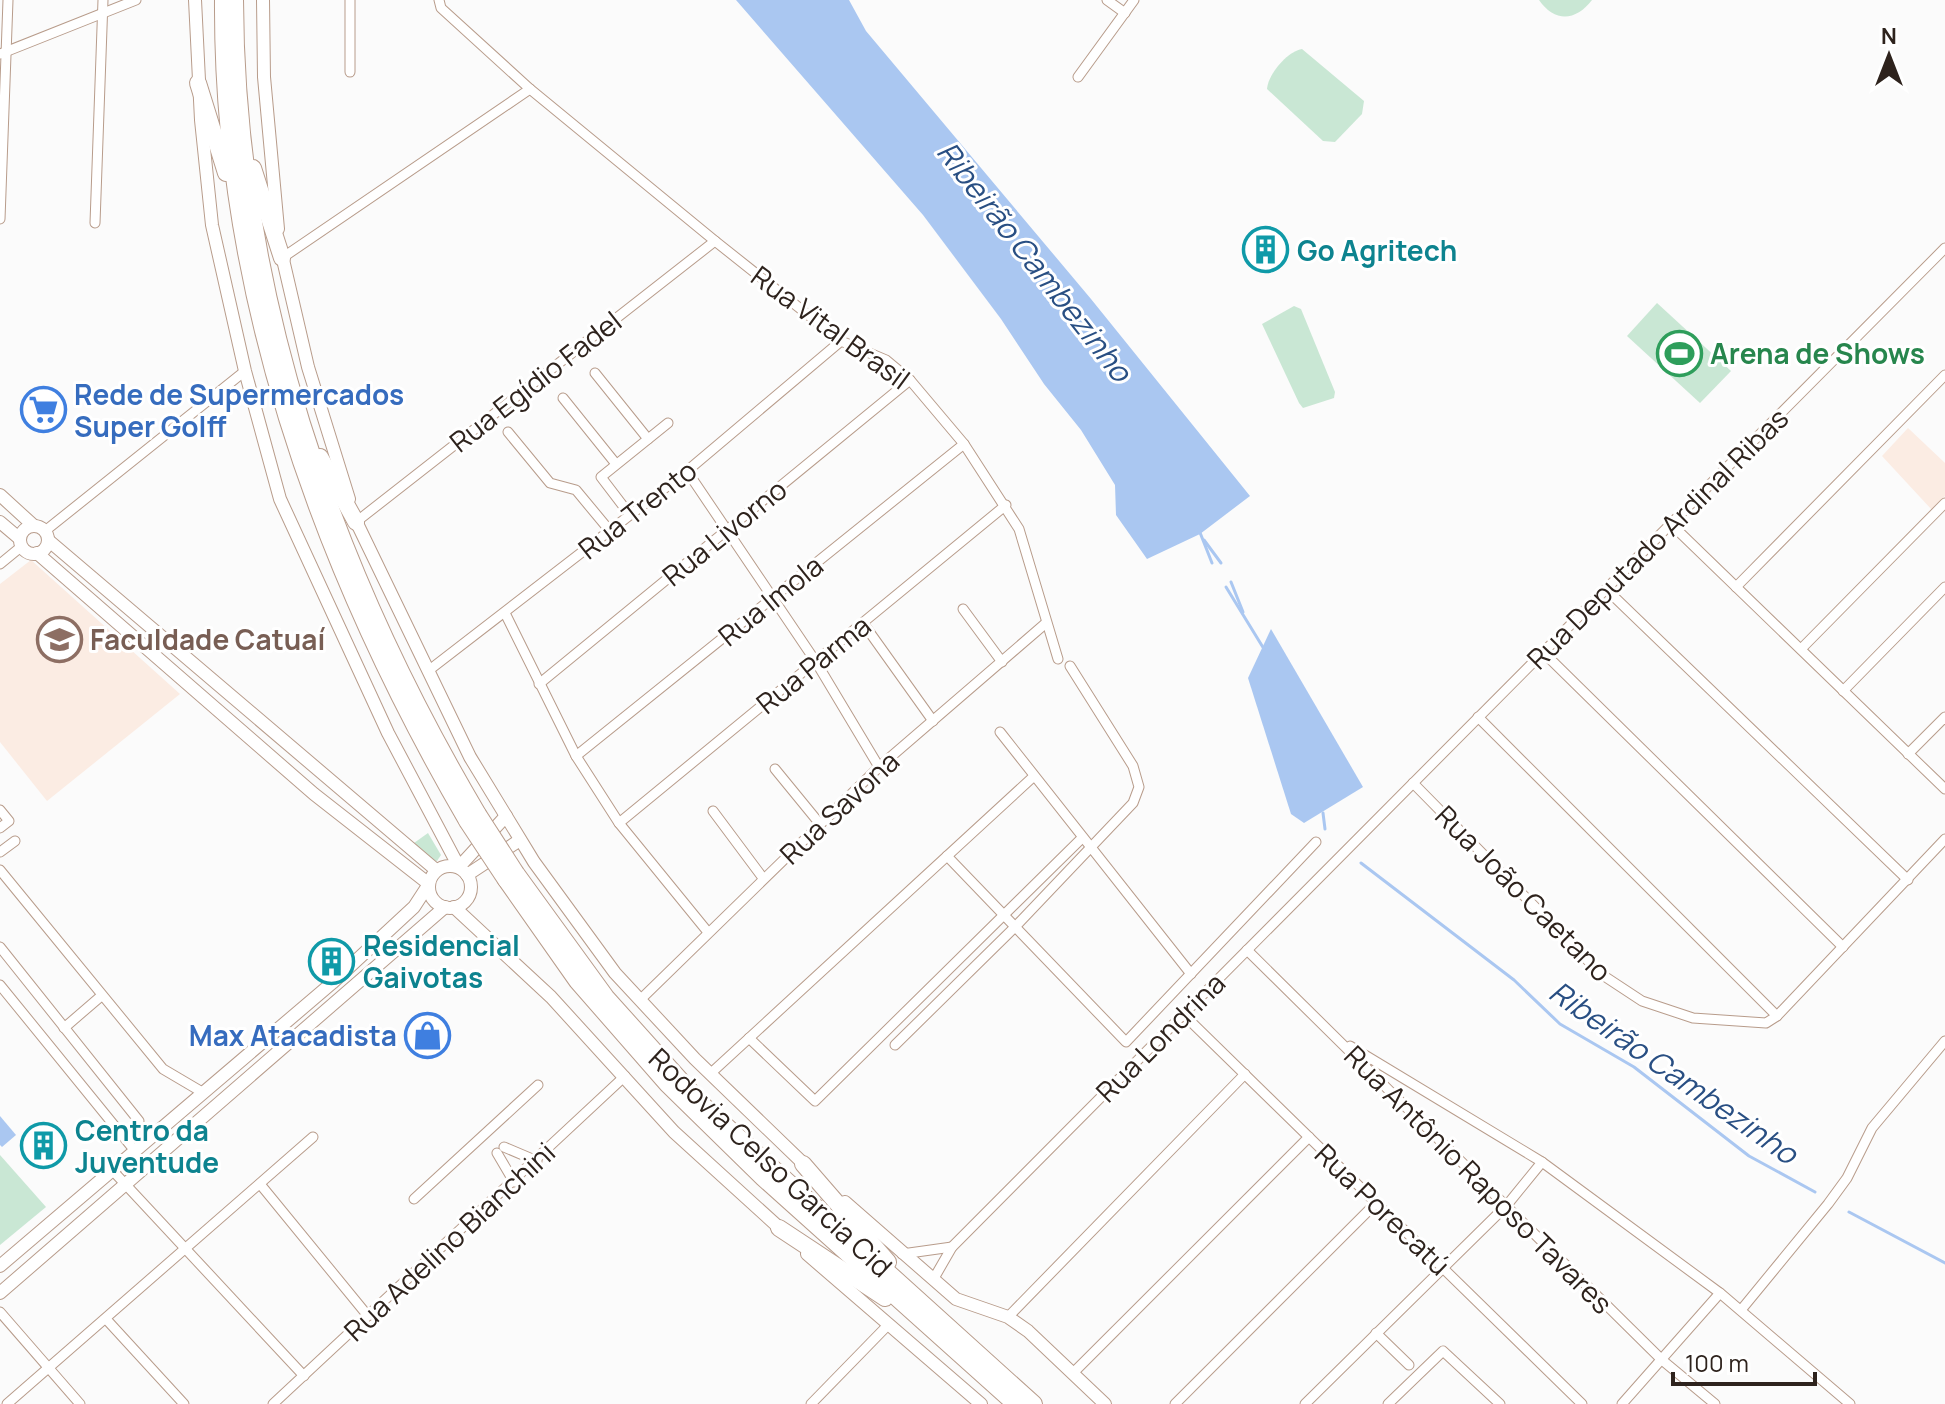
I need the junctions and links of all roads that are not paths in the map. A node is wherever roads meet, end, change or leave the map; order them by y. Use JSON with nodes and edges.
{"nodes":[{"id":1,"x":8,"y":0,"type":"edge"},
{"id":2,"x":103,"y":0,"type":"edge"},
{"id":3,"x":136,"y":0,"type":"edge"},
{"id":4,"x":195,"y":0,"type":"edge"},
{"id":5,"x":223,"y":0,"type":"edge"},
{"id":6,"x":235,"y":0,"type":"edge"},
{"id":7,"x":263,"y":0,"type":"edge"},
{"id":8,"x":350,"y":0,"type":"edge"},
{"id":9,"x":439,"y":0,"type":"edge"},
{"id":10,"x":1107,"y":0,"type":"edge"},
{"id":11,"x":1134,"y":0,"type":"edge"},
{"id":12,"x":103,"y":12,"type":"junction"},
{"id":13,"x":1125,"y":13,"type":"junction"},
{"id":14,"x":4,"y":52,"type":"edge"},
{"id":15,"x":350,"y":72,"type":"dead end"},
{"id":16,"x":1078,"y":77,"type":"dead end"},
{"id":17,"x":198,"y":83,"type":"junction"},
{"id":18,"x":530,"y":89,"type":"junction"},
{"id":19,"x":241,"y":132,"type":"junction"},
{"id":20,"x":237,"y":210,"type":"junction"},
{"id":21,"x":0,"y":219,"type":"edge"},
{"id":22,"x":95,"y":223,"type":"dead end"},
{"id":23,"x":715,"y":241,"type":"junction"},
{"id":24,"x":1945,"y":248,"type":"edge"},
{"id":25,"x":282,"y":258,"type":"junction"},
{"id":26,"x":841,"y":341,"type":"junction"},
{"id":27,"x":245,"y":371,"type":"junction"},
{"id":28,"x":595,"y":373,"type":"dead end"},
{"id":29,"x":1945,"y":375,"type":"edge"},
{"id":30,"x":910,"y":380,"type":"junction"},
{"id":31,"x":563,"y":398,"type":"dead end"},
{"id":32,"x":297,"y":413,"type":"junction"},
{"id":33,"x":668,"y":423,"type":"dead end"},
{"id":34,"x":508,"y":432,"type":"dead end"},
{"id":35,"x":648,"y":439,"type":"junction"},
{"id":36,"x":964,"y":444,"type":"junction"},
{"id":37,"x":616,"y":464,"type":"junction"},
{"id":38,"x":687,"y":471,"type":"junction"},
{"id":39,"x":0,"y":495,"type":"edge"},
{"id":40,"x":1945,"y":503,"type":"edge"},
{"id":41,"x":1006,"y":505,"type":"junction"},
{"id":42,"x":630,"y":515,"type":"junction"},
{"id":43,"x":0,"y":522,"type":"edge"},
{"id":44,"x":356,"y":522,"type":"junction"},
{"id":45,"x":1671,"y":524,"type":"junction"},
{"id":46,"x":726,"y":530,"type":"junction"},
{"id":47,"x":610,"y":531,"type":"junction"},
{"id":48,"x":43,"y":532,"type":"junction"},
{"id":49,"x":21,"y":542,"type":"junction"},
{"id":50,"x":37,"y":553,"type":"junction"},
{"id":51,"x":0,"y":564,"type":"edge"},
{"id":52,"x":1736,"y":587,"type":"junction"},
{"id":53,"x":1945,"y":587,"type":"edge"},
{"id":54,"x":1606,"y":589,"type":"junction"},
{"id":55,"x":773,"y":597,"type":"junction"},
{"id":56,"x":963,"y":609,"type":"dead end"},
{"id":57,"x":505,"y":613,"type":"junction"},
{"id":58,"x":863,"y":623,"type":"junction"},
{"id":59,"x":1046,"y":623,"type":"junction"},
{"id":60,"x":1801,"y":649,"type":"junction"},
{"id":61,"x":1543,"y":652,"type":"junction"},
{"id":62,"x":1058,"y":659,"type":"dead end"},
{"id":63,"x":816,"y":662,"type":"junction"},
{"id":64,"x":1002,"y":662,"type":"junction"},
{"id":65,"x":1070,"y":666,"type":"dead end"},
{"id":66,"x":428,"y":671,"type":"junction"},
{"id":67,"x":539,"y":684,"type":"junction"},
{"id":68,"x":1843,"y":691,"type":"junction"},
{"id":69,"x":1478,"y":717,"type":"junction"},
{"id":70,"x":1945,"y":717,"type":"edge"},
{"id":71,"x":933,"y":721,"type":"junction"},
{"id":72,"x":1000,"y":732,"type":"dead end"},
{"id":73,"x":1908,"y":754,"type":"junction"},
{"id":74,"x":576,"y":756,"type":"junction"},
{"id":75,"x":879,"y":767,"type":"junction"},
{"id":76,"x":775,"y":769,"type":"dead end"},
{"id":77,"x":1033,"y":777,"type":"junction"},
{"id":78,"x":1413,"y":783,"type":"junction"},
{"id":79,"x":1945,"y":789,"type":"edge"},
{"id":80,"x":0,"y":810,"type":"edge"},
{"id":81,"x":713,"y":811,"type":"dead end"},
{"id":82,"x":506,"y":816,"type":"junction"},
{"id":83,"x":473,"y":817,"type":"junction"},
{"id":84,"x":619,"y":823,"type":"junction"},
{"id":85,"x":820,"y":824,"type":"junction"},
{"id":86,"x":0,"y":828,"type":"edge"},
{"id":87,"x":1369,"y":828,"type":"joint"},
{"id":88,"x":1081,"y":839,"type":"junction"},
{"id":89,"x":1945,"y":839,"type":"edge"},
{"id":90,"x":520,"y":840,"type":"junction"},
{"id":91,"x":15,"y":841,"type":"dead end"},
{"id":92,"x":1316,"y":842,"type":"dead end"},
{"id":93,"x":1090,"y":849,"type":"junction"},
{"id":94,"x":0,"y":852,"type":"edge"},
{"id":95,"x":947,"y":856,"type":"junction"},
{"id":96,"x":0,"y":870,"type":"edge"},
{"id":97,"x":436,"y":870,"type":"junction"},
{"id":98,"x":463,"y":871,"type":"junction"},
{"id":99,"x":763,"y":878,"type":"junction"},
{"id":100,"x":1908,"y":880,"type":"junction"},
{"id":101,"x":429,"y":884,"type":"junction"},
{"id":102,"x":450,"y":907,"type":"junction"},
{"id":103,"x":1004,"y":916,"type":"junction"},
{"id":104,"x":1015,"y":927,"type":"junction"},
{"id":105,"x":707,"y":931,"type":"junction"},
{"id":106,"x":0,"y":947,"type":"edge"},
{"id":107,"x":1843,"y":947,"type":"junction"},
{"id":108,"x":1247,"y":950,"type":"junction"},
{"id":109,"x":1191,"y":974,"type":"junction"},
{"id":110,"x":332,"y":983,"type":"junction"},
{"id":111,"x":0,"y":985,"type":"edge"},
{"id":112,"x":100,"y":997,"type":"junction"},
{"id":113,"x":640,"y":1000,"type":"junction"},
{"id":114,"x":327,"y":1012,"type":"junction"},
{"id":115,"x":1183,"y":1014,"type":"junction"},
{"id":116,"x":1777,"y":1016,"type":"junction"},
{"id":117,"x":64,"y":1028,"type":"junction"},
{"id":118,"x":749,"y":1038,"type":"junction"},
{"id":119,"x":1337,"y":1038,"type":"junction"},
{"id":120,"x":1945,"y":1041,"type":"edge"},
{"id":121,"x":895,"y":1045,"type":"dead end"},
{"id":122,"x":710,"y":1074,"type":"junction"},
{"id":123,"x":1245,"y":1074,"type":"junction"},
{"id":124,"x":625,"y":1076,"type":"junction"},
{"id":125,"x":538,"y":1085,"type":"dead end"},
{"id":126,"x":202,"y":1092,"type":"junction"},
{"id":127,"x":139,"y":1121,"type":"dead end"},
{"id":128,"x":485,"y":1134,"type":"junction"},
{"id":129,"x":313,"y":1137,"type":"dead end"},
{"id":130,"x":1309,"y":1137,"type":"junction"},
{"id":131,"x":497,"y":1146,"type":"junction"},
{"id":132,"x":135,"y":1151,"type":"junction"},
{"id":133,"x":537,"y":1161,"type":"junction"},
{"id":134,"x":1542,"y":1162,"type":"junction"},
{"id":135,"x":803,"y":1164,"type":"junction"},
{"id":136,"x":113,"y":1171,"type":"junction"},
{"id":137,"x":514,"y":1182,"type":"junction"},
{"id":138,"x":260,"y":1184,"type":"junction"},
{"id":139,"x":127,"y":1186,"type":"junction"},
{"id":140,"x":414,"y":1199,"type":"dead end"},
{"id":141,"x":1376,"y":1203,"type":"junction"},
{"id":142,"x":1507,"y":1205,"type":"junction"},
{"id":143,"x":779,"y":1228,"type":"junction"},
{"id":144,"x":952,"y":1247,"type":"junction"},
{"id":145,"x":184,"y":1251,"type":"junction"},
{"id":146,"x":902,"y":1254,"type":"junction"},
{"id":147,"x":0,"y":1266,"type":"edge"},
{"id":148,"x":1441,"y":1267,"type":"junction"},
{"id":149,"x":933,"y":1280,"type":"junction"},
{"id":150,"x":0,"y":1293,"type":"edge"},
{"id":151,"x":1720,"y":1293,"type":"junction"},
{"id":152,"x":1741,"y":1310,"type":"junction"},
{"id":153,"x":0,"y":1312,"type":"edge"},
{"id":154,"x":368,"y":1316,"type":"junction"},
{"id":155,"x":1008,"y":1317,"type":"junction"},
{"id":156,"x":106,"y":1319,"type":"junction"},
{"id":157,"x":933,"y":1321,"type":"junction"},
{"id":158,"x":889,"y":1324,"type":"junction"},
{"id":159,"x":1376,"y":1333,"type":"junction"},
{"id":160,"x":1662,"y":1360,"type":"junction"},
{"id":161,"x":1409,"y":1365,"type":"dead end"},
{"id":162,"x":48,"y":1369,"type":"junction"},
{"id":163,"x":1073,"y":1373,"type":"junction"},
{"id":164,"x":304,"y":1376,"type":"junction"},
{"id":165,"x":7,"y":1404,"type":"edge"},
{"id":166,"x":80,"y":1404,"type":"edge"},
{"id":167,"x":184,"y":1404,"type":"edge"},
{"id":168,"x":273,"y":1404,"type":"edge"},
{"id":169,"x":811,"y":1404,"type":"edge"},
{"id":170,"x":981,"y":1404,"type":"edge"},
{"id":171,"x":1015,"y":1404,"type":"edge"},
{"id":172,"x":1034,"y":1404,"type":"edge"},
{"id":173,"x":1105,"y":1404,"type":"edge"},
{"id":174,"x":1175,"y":1404,"type":"edge"},
{"id":175,"x":1305,"y":1404,"type":"edge"},
{"id":176,"x":1388,"y":1404,"type":"edge"},
{"id":177,"x":1500,"y":1404,"type":"edge"},
{"id":178,"x":1582,"y":1404,"type":"edge"},
{"id":179,"x":1622,"y":1404,"type":"edge"},
{"id":180,"x":1715,"y":1404,"type":"edge"},
{"id":181,"x":1850,"y":1404,"type":"edge"}],
"edges":[{"from":1,"to":14,"type":"street"},
{"from":2,"to":12,"type":"street"},
{"from":3,"to":12,"type":"street"},
{"from":4,"to":17,"type":"street"},
{"from":5,"to":20,"type":"highway","name":"Rodovia Celso Garcia Cid"},
{"from":6,"to":19,"type":"highway","name":"Rodovia Celso Garcia Cid"},
{"from":7,"to":25,"type":"street"},
{"from":8,"to":15,"type":"street"},
{"from":9,"to":18,"type":"street","name":"Rua Vital Brasil"},
{"from":10,"to":13,"type":"street"},
{"from":11,"to":13,"type":"street"},
{"from":12,"to":14,"type":"street"},
{"from":12,"to":22,"type":"street"},
{"from":13,"to":16,"type":"street"},
{"from":14,"to":21,"type":"street"},
{"from":17,"to":20,"type":"highway"},
{"from":17,"to":27,"type":"street"},
{"from":18,"to":23,"type":"street","name":"Rua Vital Brasil"},
{"from":18,"to":25,"type":"street"},
{"from":19,"to":25,"type":"highway"},
{"from":19,"to":32,"type":"highway","name":"Rodovia Celso Garcia Cid"},
{"from":20,"to":83,"type":"highway","name":"Rodovia Celso Garcia Cid"},
{"from":23,"to":26,"type":"street","name":"Rua Vital Brasil"},
{"from":23,"to":44,"type":"street","name":"Rua Egídio Fadel"},
{"from":24,"to":45,"type":"street","name":"Rua Deputado Ardinal Ribas"},
{"from":25,"to":44,"type":"street"},
{"from":26,"to":30,"type":"street","name":"Rua Vital Brasil"},
{"from":26,"to":38,"type":"street","name":"Rua Trento"},
{"from":27,"to":48,"type":"street"},
{"from":27,"to":98,"type":"street"},
{"from":28,"to":35,"type":"street"},
{"from":29,"to":52,"type":"street"},
{"from":30,"to":36,"type":"street","name":"Rua Vital Brasil"},
{"from":30,"to":46,"type":"street","name":"Rua Livorno"},
{"from":31,"to":37,"type":"street"},
{"from":32,"to":44,"type":"highway"},
{"from":32,"to":83,"type":"highway","name":"Rodovia Celso Garcia Cid"},
{"from":33,"to":35,"type":"street"},
{"from":34,"to":47,"type":"street"},
{"from":35,"to":37,"type":"street"},
{"from":36,"to":41,"type":"street","name":"Rua Vital Brasil"},
{"from":36,"to":55,"type":"street","name":"Rua Imola"},
{"from":37,"to":42,"type":"street"},
{"from":38,"to":42,"type":"street","name":"Rua Trento"},
{"from":38,"to":46,"type":"street"},
{"from":39,"to":48,"type":"street"},
{"from":40,"to":60,"type":"street"},
{"from":41,"to":58,"type":"street","name":"Rua Parma"},
{"from":41,"to":59,"type":"street","name":"Rua Vital Brasil"},
{"from":42,"to":47,"type":"street","name":"Rua Trento"},
{"from":43,"to":49,"type":"street"},
{"from":44,"to":66,"type":"street"},
{"from":45,"to":52,"type":"street"},
{"from":45,"to":54,"type":"street","name":"Rua Deputado Ardinal Ribas"},
{"from":46,"to":55,"type":"street"},
{"from":46,"to":67,"type":"street","name":"Rua Livorno"},
{"from":47,"to":57,"type":"street","name":"Rua Trento"},
{"from":48,"to":49,"type":"street"},
{"from":48,"to":50,"type":"street"},
{"from":48,"to":97,"type":"street"},
{"from":49,"to":50,"type":"street"},
{"from":49,"to":51,"type":"street"},
{"from":50,"to":101,"type":"street"},
{"from":52,"to":60,"type":"street"},
{"from":53,"to":68,"type":"street"},
{"from":54,"to":61,"type":"street","name":"Rua Deputado Ardinal Ribas"},
{"from":54,"to":100,"type":"street"},
{"from":55,"to":63,"type":"street"},
{"from":55,"to":74,"type":"street","name":"Rua Imola"},
{"from":56,"to":64,"type":"street"},
{"from":57,"to":66,"type":"street","name":"Rua Trento"},
{"from":57,"to":67,"type":"street"},
{"from":58,"to":63,"type":"street","name":"Rua Parma"},
{"from":58,"to":71,"type":"street"},
{"from":59,"to":62,"type":"street","name":"Rua Vital Brasil"},
{"from":59,"to":64,"type":"street","name":"Rua Savona"},
{"from":60,"to":68,"type":"street"},
{"from":61,"to":69,"type":"street","name":"Rua Deputado Ardinal Ribas"},
{"from":61,"to":107,"type":"street"},
{"from":63,"to":75,"type":"street"},
{"from":63,"to":84,"type":"street","name":"Rua Parma"},
{"from":64,"to":71,"type":"street","name":"Rua Savona"},
{"from":65,"to":93,"type":"street"},
{"from":66,"to":82,"type":"street"},
{"from":67,"to":74,"type":"street"},
{"from":68,"to":73,"type":"street"},
{"from":69,"to":78,"type":"street","name":"Rua Deputado Ardinal Ribas"},
{"from":69,"to":116,"type":"street"},
{"from":70,"to":73,"type":"street"},
{"from":71,"to":75,"type":"street","name":"Rua Savona"},
{"from":72,"to":77,"type":"street"},
{"from":73,"to":79,"type":"street"},
{"from":74,"to":84,"type":"street"},
{"from":75,"to":85,"type":"street","name":"Rua Savona"},
{"from":76,"to":85,"type":"street"},
{"from":77,"to":88,"type":"street"},
{"from":77,"to":95,"type":"street"},
{"from":78,"to":87,"type":"street","name":"Rua Deputado Ardinal Ribas"},
{"from":78,"to":116,"type":"street","name":"Rua João Caetano"},
{"from":80,"to":86,"type":"street"},
{"from":81,"to":99,"type":"street"},
{"from":82,"to":90,"type":"street"},
{"from":82,"to":98,"type":"street"},
{"from":83,"to":157,"type":"highway","name":"Rodovia Celso Garcia Cid","bridge":true},
{"from":84,"to":105,"type":"street"},
{"from":85,"to":99,"type":"street","name":"Rua Savona"},
{"from":87,"to":108,"type":"street","name":"Rua Londrina"},
{"from":88,"to":93,"type":"street"},
{"from":88,"to":103,"type":"street"},
{"from":89,"to":100,"type":"street"},
{"from":90,"to":98,"type":"street"},
{"from":90,"to":113,"type":"street"},
{"from":91,"to":94,"type":"street"},
{"from":92,"to":109,"type":"street"},
{"from":93,"to":104,"type":"street"},
{"from":93,"to":109,"type":"street"},
{"from":95,"to":103,"type":"street"},
{"from":95,"to":118,"type":"street"},
{"from":96,"to":112,"type":"street"},
{"from":97,"to":98,"type":"street"},
{"from":97,"to":101,"type":"street"},
{"from":98,"to":102,"type":"street"},
{"from":99,"to":105,"type":"street","name":"Rua Savona"},
{"from":100,"to":107,"type":"street"},
{"from":101,"to":102,"type":"street"},
{"from":101,"to":110,"type":"street"},
{"from":102,"to":114,"type":"street"},
{"from":102,"to":124,"type":"street"},
{"from":103,"to":104,"type":"street"},
{"from":103,"to":118,"type":"street"},
{"from":104,"to":109,"type":"street"},
{"from":104,"to":121,"type":"street"},
{"from":105,"to":113,"type":"street","name":"Rua Savona"},
{"from":106,"to":117,"type":"street"},
{"from":107,"to":116,"type":"street"},
{"from":108,"to":115,"type":"street","name":"Rua Londrina"},
{"from":108,"to":119,"type":"street","name":"Rua Antônio Raposo Tavares"},
{"from":110,"to":114,"type":"street"},
{"from":110,"to":126,"type":"street"},
{"from":111,"to":132,"type":"street"},
{"from":112,"to":117,"type":"street"},
{"from":112,"to":126,"type":"street"},
{"from":113,"to":122,"type":"street"},
{"from":114,"to":139,"type":"street"},
{"from":115,"to":123,"type":"street","name":"Rua Porecatú"},
{"from":115,"to":144,"type":"street","name":"Rua Londrina"},
{"from":117,"to":127,"type":"street"},
{"from":118,"to":122,"type":"street"},
{"from":119,"to":134,"type":"street"},
{"from":119,"to":142,"type":"street","name":"Rua Antônio Raposo Tavares"},
{"from":120,"to":152,"type":"street"},
{"from":122,"to":135,"type":"street"},
{"from":123,"to":130,"type":"street","name":"Rua Porecatú"},
{"from":123,"to":155,"type":"street"},
{"from":124,"to":133,"type":"street","name":"Rua Adelino Bianchini"},
{"from":124,"to":143,"type":"street"},
{"from":125,"to":128,"type":"street"},
{"from":126,"to":132,"type":"street"},
{"from":128,"to":131,"type":"street"},
{"from":128,"to":140,"type":"street"},
{"from":129,"to":138,"type":"street"},
{"from":130,"to":141,"type":"street","name":"Rua Porecatú"},
{"from":130,"to":163,"type":"street"},
{"from":131,"to":133,"type":"street"},
{"from":131,"to":137,"type":"street"},
{"from":132,"to":136,"type":"street"},
{"from":133,"to":137,"type":"street","name":"Rua Adelino Bianchini"},
{"from":134,"to":142,"type":"street"},
{"from":134,"to":151,"type":"street"},
{"from":135,"to":146,"type":"street"},
{"from":135,"to":157,"type":"highway"},
{"from":136,"to":139,"type":"street"},
{"from":136,"to":147,"type":"street"},
{"from":137,"to":154,"type":"street","name":"Rua Adelino Bianchini"},
{"from":138,"to":145,"type":"street"},
{"from":138,"to":154,"type":"street"},
{"from":139,"to":145,"type":"street"},
{"from":139,"to":150,"type":"street"},
{"from":141,"to":148,"type":"street","name":"Rua Porecatú"},
{"from":141,"to":174,"type":"street"},
{"from":142,"to":148,"type":"street"},
{"from":142,"to":160,"type":"street","name":"Rua Antônio Raposo Tavares"},
{"from":143,"to":157,"type":"highway"},
{"from":143,"to":158,"type":"street"},
{"from":144,"to":146,"type":"street"},
{"from":144,"to":149,"type":"street","name":"Rua Londrina"},
{"from":145,"to":156,"type":"street"},
{"from":145,"to":164,"type":"street"},
{"from":146,"to":149,"type":"street"},
{"from":148,"to":159,"type":"street"},
{"from":148,"to":178,"type":"street","name":"Rua Porecatú"},
{"from":149,"to":155,"type":"street"},
{"from":151,"to":152,"type":"street"},
{"from":151,"to":160,"type":"street"},
{"from":152,"to":181,"type":"street"},
{"from":153,"to":162,"type":"street"},
{"from":154,"to":164,"type":"street","name":"Rua Adelino Bianchini"},
{"from":155,"to":163,"type":"street"},
{"from":156,"to":162,"type":"street"},
{"from":156,"to":167,"type":"street"},
{"from":157,"to":171,"type":"highway","name":"Rodovia Celso Garcia Cid"},
{"from":157,"to":172,"type":"highway","name":"Rodovia Celso Garcia Cid"},
{"from":158,"to":169,"type":"street"},
{"from":158,"to":170,"type":"street"},
{"from":159,"to":161,"type":"street"},
{"from":159,"to":175,"type":"street"},
{"from":160,"to":179,"type":"street"},
{"from":160,"to":180,"type":"street","name":"Rua Antônio Raposo Tavares"},
{"from":162,"to":165,"type":"street"},
{"from":162,"to":166,"type":"street"},
{"from":163,"to":173,"type":"street"},
{"from":164,"to":168,"type":"street","name":"Rua Adelino Bianchini"},
{"from":176,"to":177,"type":"street"}]}
